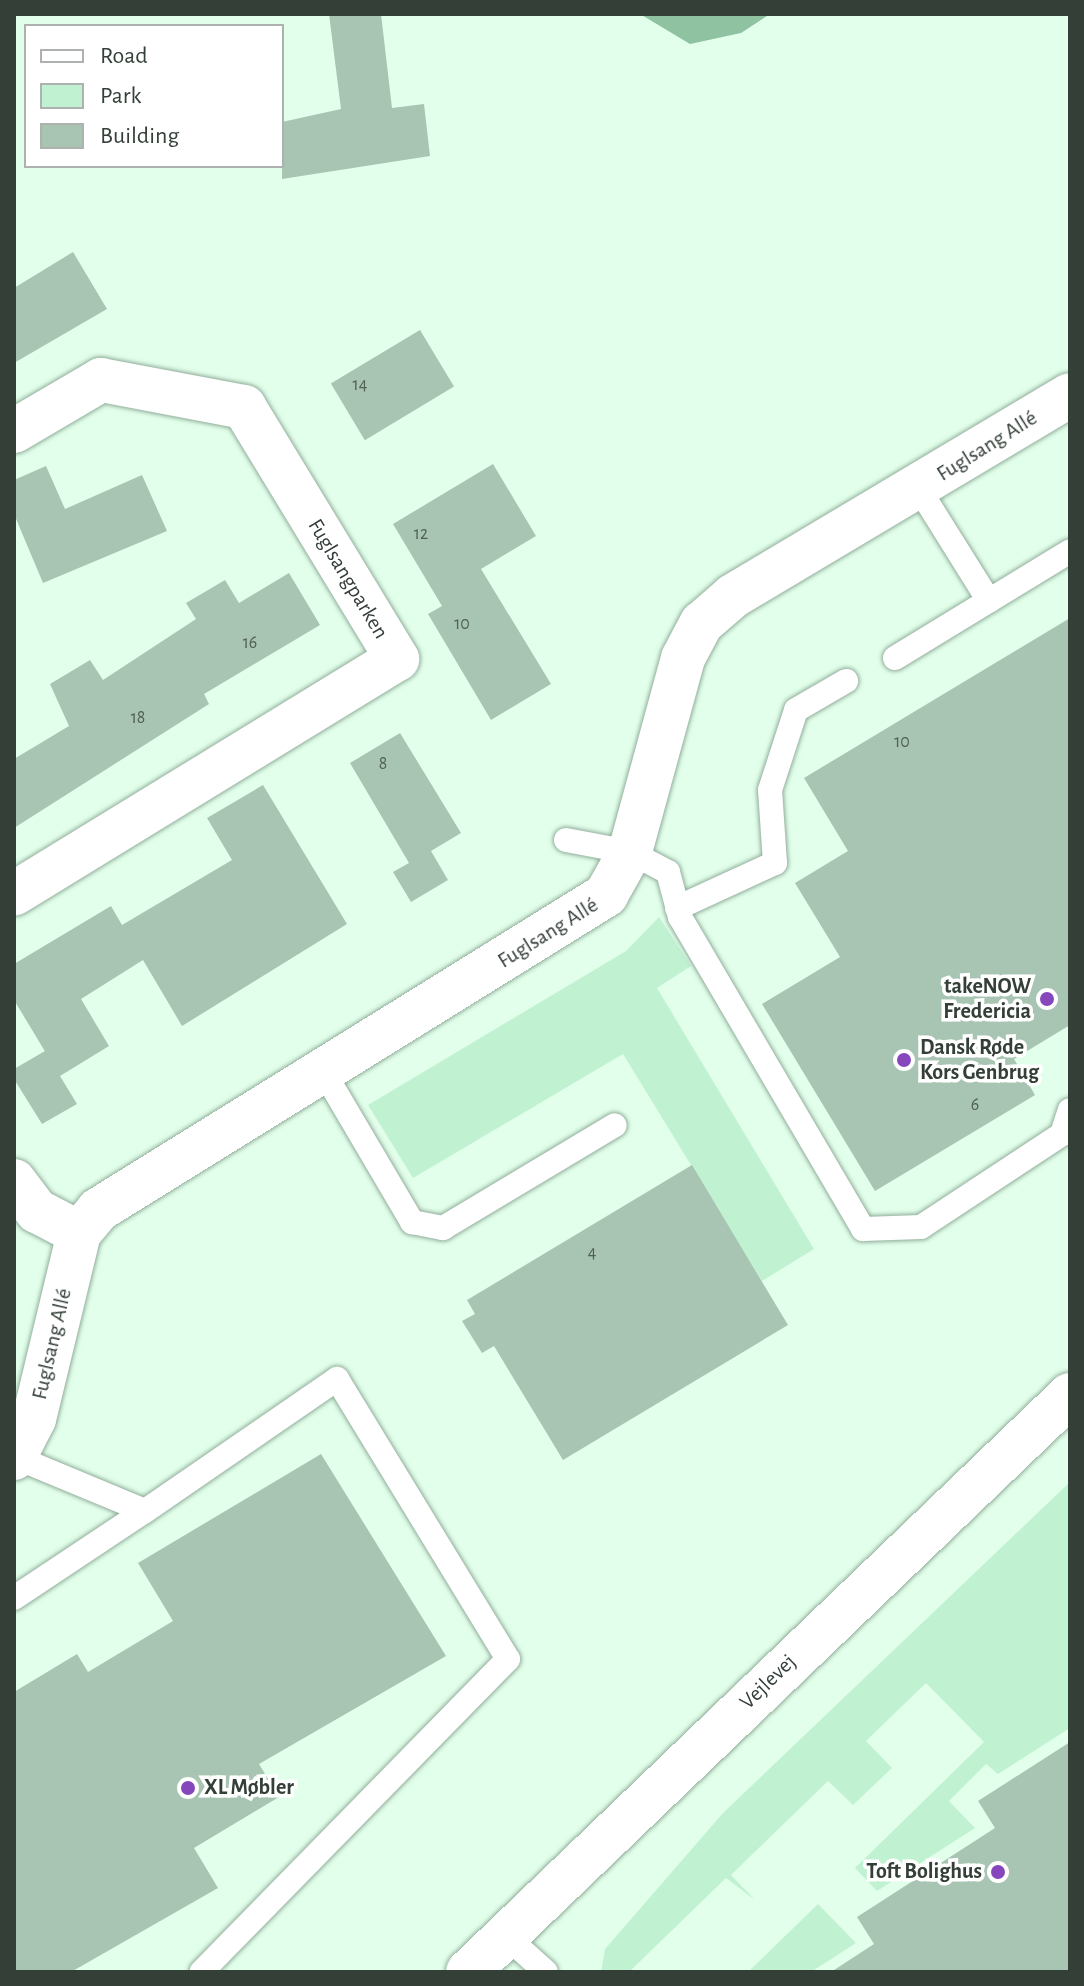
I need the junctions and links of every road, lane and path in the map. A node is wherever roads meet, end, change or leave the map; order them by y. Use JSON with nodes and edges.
{"nodes":[{"id":1,"x":1070,"y":395,"type":"edge"},
{"id":2,"x":14,"y":431,"type":"edge"},
{"id":3,"x":919,"y":489,"type":"junction"},
{"id":4,"x":1070,"y":551,"type":"edge"},
{"id":5,"x":989,"y":601,"type":"junction"},
{"id":6,"x":895,"y":658,"type":"dead end"},
{"id":7,"x":846,"y":681,"type":"dead end"},
{"id":8,"x":566,"y":840,"type":"dead end"},
{"id":9,"x":630,"y":852,"type":"junction"},
{"id":10,"x":14,"y":894,"type":"edge"},
{"id":11,"x":677,"y":908,"type":"junction"},
{"id":12,"x":322,"y":1069,"type":"junction"},
{"id":13,"x":1070,"y":1110,"type":"edge"},
{"id":14,"x":615,"y":1125,"type":"dead end"},
{"id":15,"x":14,"y":1181,"type":"edge"},
{"id":16,"x":79,"y":1233,"type":"junction"},
{"id":17,"x":1070,"y":1395,"type":"edge"},
{"id":18,"x":14,"y":1458,"type":"edge"},
{"id":19,"x":145,"y":1511,"type":"junction"},
{"id":20,"x":14,"y":1598,"type":"edge"},
{"id":21,"x":507,"y":1937,"type":"junction"},
{"id":22,"x":202,"y":1972,"type":"edge"},
{"id":23,"x":468,"y":1972,"type":"edge"},
{"id":24,"x":546,"y":1972,"type":"edge"}],
"edges":[{"from":1,"to":3,"type":"street","name":"Fuglsang Allé"},
{"from":2,"to":10,"type":"street","name":"Fuglsangparken"},
{"from":3,"to":5,"type":"lane"},
{"from":3,"to":9,"type":"street","name":"Fuglsang Allé"},
{"from":4,"to":5,"type":"lane"},
{"from":5,"to":6,"type":"lane"},
{"from":7,"to":11,"type":"lane"},
{"from":8,"to":9,"type":"lane"},
{"from":9,"to":11,"type":"lane"},
{"from":9,"to":12,"type":"street","name":"Fuglsang Allé"},
{"from":11,"to":13,"type":"lane"},
{"from":12,"to":14,"type":"lane"},
{"from":12,"to":16,"type":"street","name":"Fuglsang Allé"},
{"from":15,"to":16,"type":"street"},
{"from":16,"to":18,"type":"street","name":"Fuglsang Allé"},
{"from":17,"to":21,"type":"street","name":"Vejlevej"},
{"from":18,"to":19,"type":"lane"},
{"from":19,"to":20,"type":"lane"},
{"from":19,"to":22,"type":"lane"},
{"from":21,"to":23,"type":"street","name":"Vejlevej"},
{"from":21,"to":24,"type":"lane"}]}
